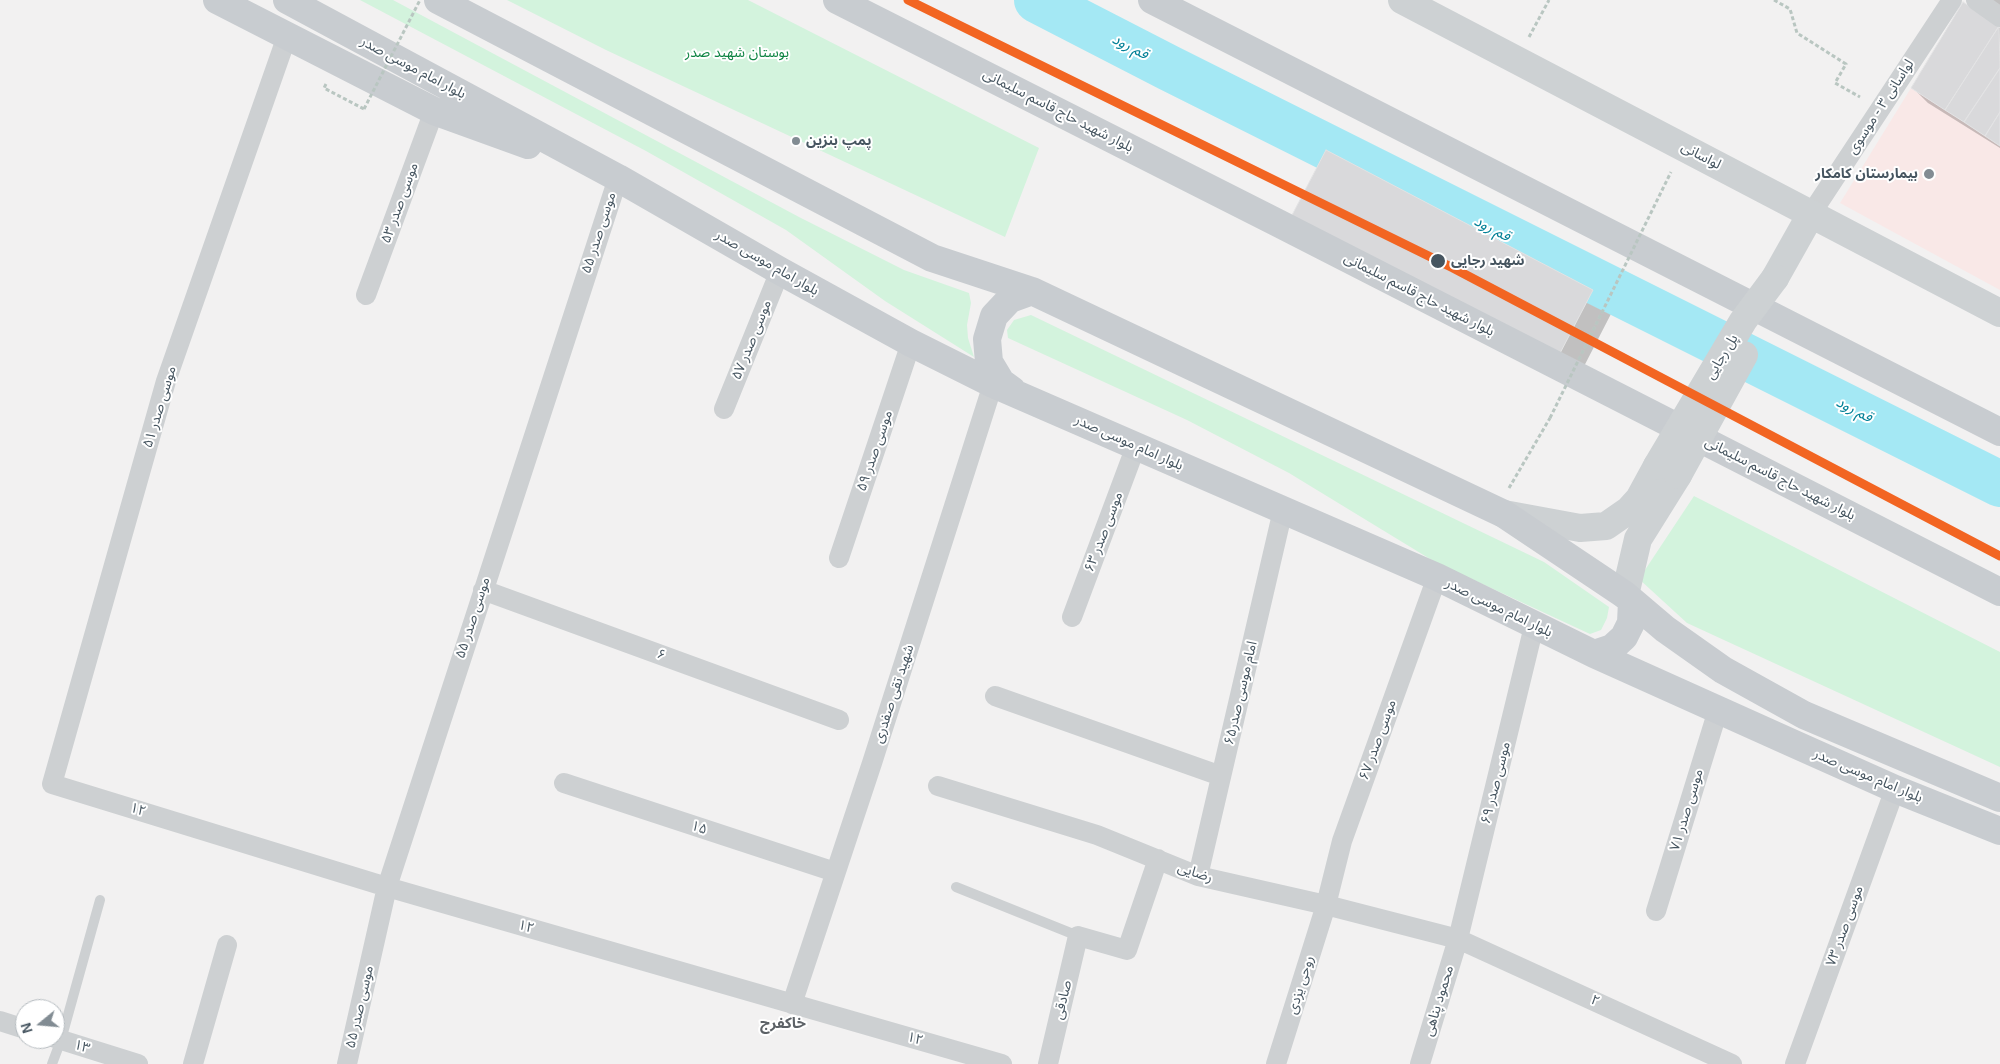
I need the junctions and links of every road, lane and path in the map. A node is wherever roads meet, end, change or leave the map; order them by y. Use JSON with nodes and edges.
{"nodes":[{"id":1,"x":217,"y":0,"type":"edge"},
{"id":2,"x":287,"y":0,"type":"edge"},
{"id":3,"x":420,"y":0,"type":"edge"},
{"id":4,"x":438,"y":0,"type":"edge"},
{"id":5,"x":837,"y":0,"type":"edge"},
{"id":6,"x":1152,"y":0,"type":"edge"},
{"id":7,"x":1402,"y":0,"type":"edge"},
{"id":8,"x":1549,"y":0,"type":"edge"},
{"id":9,"x":1774,"y":0,"type":"edge"},
{"id":10,"x":1952,"y":0,"type":"edge"},
{"id":11,"x":1976,"y":0,"type":"edge"},
{"id":12,"x":2000,"y":16,"type":"edge"},
{"id":13,"x":287,"y":36,"type":"junction"},
{"id":14,"x":1516,"y":60,"type":"junction"},
{"id":15,"x":324,"y":88,"type":"dead end"},
{"id":16,"x":1880,"y":109,"type":"junction"},
{"id":17,"x":434,"y":111,"type":"junction"},
{"id":18,"x":1671,"y":172,"type":"dead end"},
{"id":19,"x":618,"y":178,"type":"junction"},
{"id":20,"x":1811,"y":214,"type":"junction"},
{"id":21,"x":780,"y":272,"type":"junction"},
{"id":22,"x":1032,"y":290,"type":"junction"},
{"id":23,"x":366,"y":295,"type":"dead end"},
{"id":24,"x":2000,"y":313,"type":"edge"},
{"id":25,"x":911,"y":343,"type":"junction"},
{"id":26,"x":993,"y":384,"type":"junction"},
{"id":27,"x":1020,"y":396,"type":"junction"},
{"id":28,"x":724,"y":409,"type":"dead end"},
{"id":29,"x":2000,"y":432,"type":"edge"},
{"id":30,"x":1136,"y":446,"type":"junction"},
{"id":31,"x":1668,"y":470,"type":"junction"},
{"id":32,"x":1283,"y":510,"type":"junction"},
{"id":33,"x":1500,"y":512,"type":"junction"},
{"id":34,"x":838,"y":558,"type":"dead end"},
{"id":35,"x":1437,"y":577,"type":"junction"},
{"id":36,"x":483,"y":590,"type":"junction"},
{"id":37,"x":2000,"y":592,"type":"edge"},
{"id":38,"x":1629,"y":598,"type":"junction"},
{"id":39,"x":1072,"y":618,"type":"dead end"},
{"id":40,"x":1534,"y":626,"type":"junction"},
{"id":41,"x":1594,"y":654,"type":"junction"},
{"id":42,"x":995,"y":696,"type":"dead end"},
{"id":43,"x":1718,"y":710,"type":"junction"},
{"id":44,"x":839,"y":720,"type":"dead end"},
{"id":45,"x":1222,"y":776,"type":"junction"},
{"id":46,"x":564,"y":783,"type":"dead end"},
{"id":47,"x":52,"y":784,"type":"joint"},
{"id":48,"x":938,"y":786,"type":"dead end"},
{"id":49,"x":1895,"y":788,"type":"junction"},
{"id":50,"x":2000,"y":798,"type":"edge"},
{"id":51,"x":2000,"y":831,"type":"edge"},
{"id":52,"x":1158,"y":859,"type":"junction"},
{"id":53,"x":835,"y":872,"type":"junction"},
{"id":54,"x":1198,"y":876,"type":"junction"},
{"id":55,"x":387,"y":887,"type":"junction"},
{"id":56,"x":956,"y":887,"type":"dead end"},
{"id":57,"x":100,"y":900,"type":"dead end"},
{"id":58,"x":1326,"y":905,"type":"junction"},
{"id":59,"x":1656,"y":911,"type":"dead end"},
{"id":60,"x":1078,"y":936,"type":"junction"},
{"id":61,"x":1458,"y":939,"type":"junction"},
{"id":62,"x":227,"y":945,"type":"dead end"},
{"id":63,"x":792,"y":1004,"type":"junction"},
{"id":64,"x":65,"y":1016,"type":"edge"},
{"id":65,"x":0,"y":1021,"type":"edge"},
{"id":66,"x":15,"y":1026,"type":"edge"},
{"id":67,"x":65,"y":1041,"type":"edge"},
{"id":68,"x":56,"y":1049,"type":"edge"},
{"id":69,"x":52,"y":1064,"type":"edge"},
{"id":70,"x":138,"y":1064,"type":"edge"},
{"id":71,"x":193,"y":1064,"type":"edge"},
{"id":72,"x":347,"y":1064,"type":"edge"},
{"id":73,"x":1002,"y":1064,"type":"edge"},
{"id":74,"x":1048,"y":1064,"type":"edge"},
{"id":75,"x":1276,"y":1064,"type":"edge"},
{"id":76,"x":1420,"y":1064,"type":"edge"},
{"id":77,"x":1732,"y":1064,"type":"edge"},
{"id":78,"x":1795,"y":1064,"type":"edge"}],
"edges":[{"from":1,"to":13,"type":"main road"},
{"from":2,"to":19,"type":"main road","name":"بلوار امام موسی صدر"},
{"from":3,"to":15,"type":"path","bridge":true},
{"from":4,"to":22,"type":"main road"},
{"from":5,"to":37,"type":"main road","name":"بلوار شهید حاج قاسم سلیمانی"},
{"from":6,"to":29,"type":"main road"},
{"from":7,"to":14,"type":"main road","name":"لواسانی"},
{"from":8,"to":14,"type":"path"},
{"from":9,"to":16,"type":"path"},
{"from":10,"to":16,"type":"street","name":"لواسانی ۳ - موسوی"},
{"from":11,"to":12,"type":"street"},
{"from":13,"to":17,"type":"main road"},
{"from":13,"to":47,"type":"street","name":"موسی صدر ۵۱"},
{"from":14,"to":20,"type":"main road","name":"لواسانی"},
{"from":16,"to":20,"type":"street","name":"لواسانی ۳ - موسوی"},
{"from":17,"to":19,"type":"main road"},
{"from":17,"to":23,"type":"street","name":"موسی صدر ۵۳"},
{"from":18,"to":33,"type":"path","bridge":true},
{"from":19,"to":21,"type":"main road","name":"بلوار امام موسی صدر"},
{"from":19,"to":36,"type":"street","name":"موسی صدر ۵۵"},
{"from":20,"to":24,"type":"main road","name":"لواسانی"},
{"from":20,"to":31,"type":"main road","name":"پل رجایی","bridge":true},
{"from":21,"to":25,"type":"main road","name":"بلوار امام موسی صدر"},
{"from":21,"to":28,"type":"street","name":"موسی صدر ۵۷"},
{"from":22,"to":27,"type":"main road"},
{"from":22,"to":33,"type":"main road"},
{"from":25,"to":26,"type":"main road","name":"بلوار امام موسی صدر"},
{"from":25,"to":34,"type":"street","name":"موسی صدر ۵۹"},
{"from":26,"to":27,"type":"main road","name":"بلوار امام موسی صدر"},
{"from":26,"to":53,"type":"street","name":"شهید تقی صفدری"},
{"from":27,"to":30,"type":"main road","name":"بلوار امام موسی صدر"},
{"from":30,"to":32,"type":"main road","name":"بلوار امام موسی صدر"},
{"from":30,"to":39,"type":"street","name":"موسی صدر ۶۳"},
{"from":31,"to":33,"type":"main road"},
{"from":31,"to":38,"type":"main road"},
{"from":32,"to":35,"type":"main road","name":"بلوار امام موسی صدر"},
{"from":32,"to":45,"type":"street","name":"امام موسی صدر۶۵"},
{"from":33,"to":38,"type":"main road"},
{"from":35,"to":40,"type":"main road","name":"بلوار امام موسی صدر"},
{"from":35,"to":58,"type":"street","name":"موسی صدر ۶۷"},
{"from":36,"to":44,"type":"street","name":"۶"},
{"from":36,"to":55,"type":"street","name":"موسی صدر ۵۵"},
{"from":38,"to":41,"type":"main road"},
{"from":38,"to":50,"type":"main road"},
{"from":40,"to":41,"type":"main road","name":"بلوار امام موسی صدر"},
{"from":40,"to":61,"type":"street","name":"موسی صدر ۶۹"},
{"from":41,"to":43,"type":"main road","name":"بلوار امام موسی صدر"},
{"from":42,"to":45,"type":"street"},
{"from":43,"to":49,"type":"main road","name":"بلوار امام موسی صدر"},
{"from":43,"to":59,"type":"street","name":"موسی صدر ۷۱"},
{"from":45,"to":54,"type":"street","name":"امام موسی صدر۶۵"},
{"from":46,"to":53,"type":"street","name":"۱۵"},
{"from":47,"to":55,"type":"street","name":"۱۲"},
{"from":48,"to":52,"type":"street","name":"رضایی"},
{"from":49,"to":51,"type":"main road","name":"بلوار امام موسی صدر"},
{"from":49,"to":78,"type":"street","name":"موسی صدر ۷۳"},
{"from":52,"to":54,"type":"street","name":"رضایی"},
{"from":52,"to":60,"type":"street"},
{"from":53,"to":63,"type":"street","name":"شهید تقی صفدری"},
{"from":54,"to":58,"type":"street","name":"رضایی"},
{"from":55,"to":63,"type":"street","name":"۱۲"},
{"from":55,"to":72,"type":"street","name":"موسی صدر ۵۵"},
{"from":56,"to":60,"type":"lane"},
{"from":57,"to":64,"type":"lane"},
{"from":58,"to":61,"type":"street","name":"رضایی"},
{"from":58,"to":75,"type":"street","name":"روحی یزدی"},
{"from":60,"to":74,"type":"street","name":"صادقی"},
{"from":61,"to":76,"type":"street","name":"محمود پناهی"},
{"from":61,"to":77,"type":"street","name":"۲"},
{"from":62,"to":71,"type":"street"},
{"from":63,"to":73,"type":"street","name":"۱۲"},
{"from":65,"to":66,"type":"street"},
{"from":67,"to":70,"type":"street","name":"۱۳"},
{"from":68,"to":69,"type":"lane"}]}
